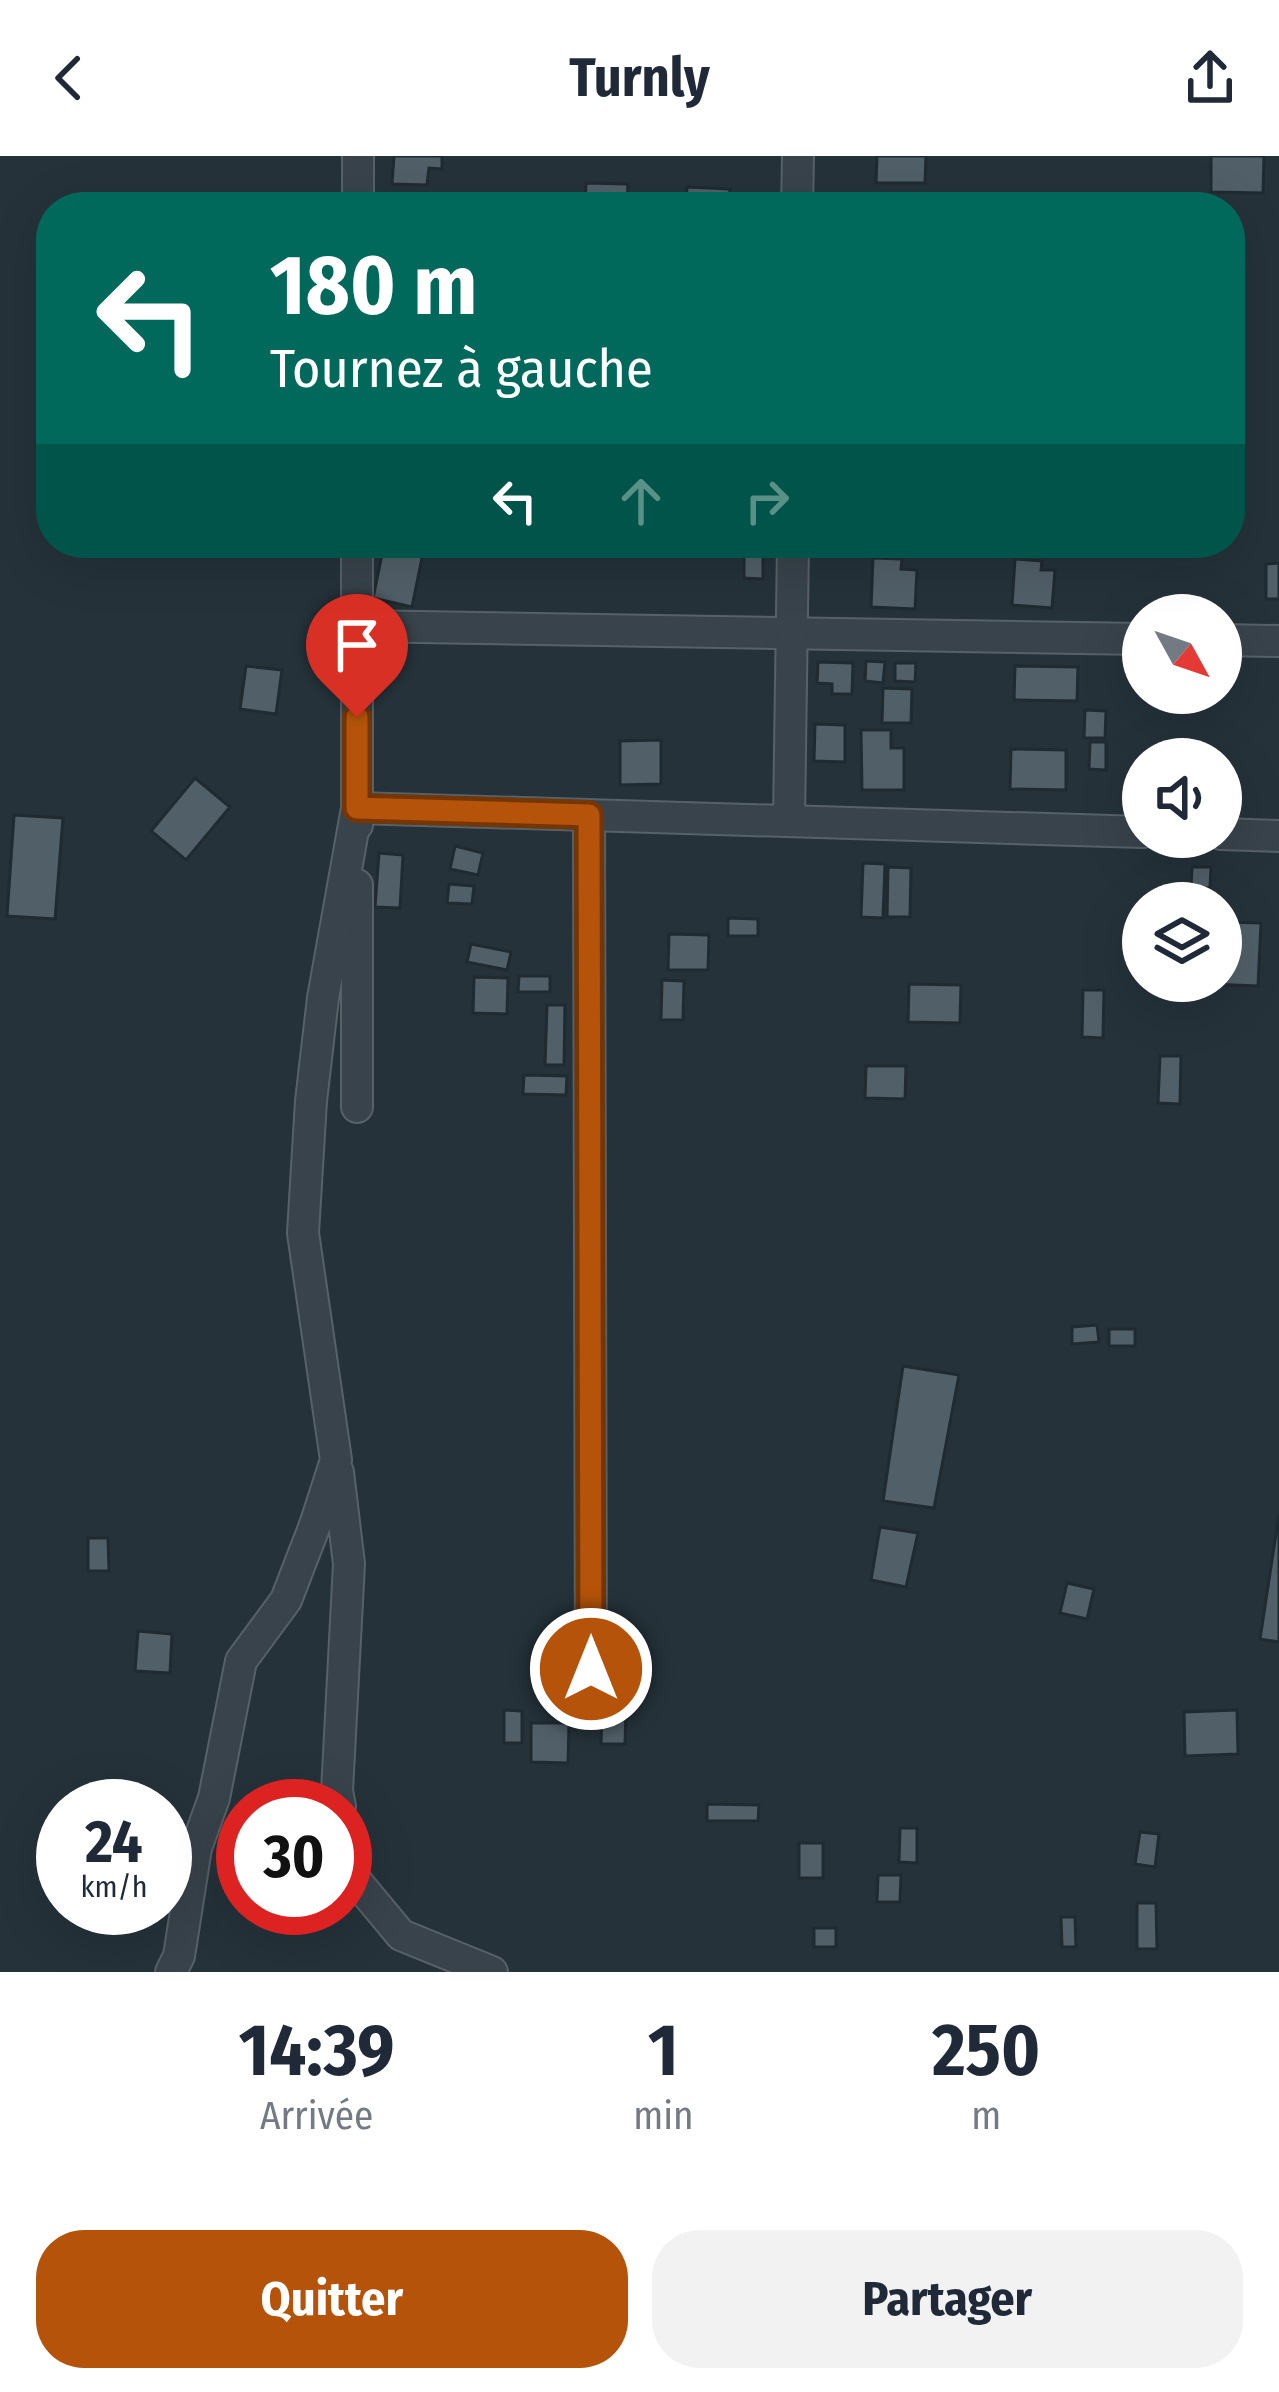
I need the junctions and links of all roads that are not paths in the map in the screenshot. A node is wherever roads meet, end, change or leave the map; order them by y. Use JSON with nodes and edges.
{"nodes":[{"id":1,"x":358,"y":156,"type":"edge"},
{"id":2,"x":798,"y":156,"type":"edge"},
{"id":3,"x":358,"y":192,"type":"edge"},
{"id":4,"x":797,"y":192,"type":"edge"},
{"id":5,"x":357,"y":558,"type":"edge"},
{"id":6,"x":793,"y":558,"type":"edge"},
{"id":7,"x":357,"y":626,"type":"junction"},
{"id":8,"x":792,"y":633,"type":"junction"},
{"id":9,"x":1122,"y":639,"type":"edge"},
{"id":10,"x":1242,"y":640,"type":"edge"},
{"id":11,"x":1279,"y":641,"type":"edge"},
{"id":12,"x":357,"y":808,"type":"junction"},
{"id":13,"x":589,"y":815,"type":"junction"},
{"id":14,"x":789,"y":821,"type":"junction"},
{"id":15,"x":1122,"y":831,"type":"edge"},
{"id":16,"x":1242,"y":835,"type":"edge"},
{"id":17,"x":1279,"y":836,"type":"edge"},
{"id":18,"x":357,"y":1107,"type":"dead end"},
{"id":19,"x":336,"y":1460,"type":"junction"},
{"id":20,"x":591,"y":1669,"type":"dead end"},
{"id":21,"x":338,"y":1779,"type":"edge"},
{"id":22,"x":372,"y":1901,"type":"edge"},
{"id":23,"x":171,"y":1972,"type":"edge"},
{"id":24,"x":492,"y":1972,"type":"edge"}],
"edges":[{"from":1,"to":3,"type":"street"},
{"from":2,"to":4,"type":"street"},
{"from":5,"to":7,"type":"street"},
{"from":6,"to":8,"type":"street"},
{"from":7,"to":8,"type":"street"},
{"from":7,"to":12,"type":"street"},
{"from":8,"to":9,"type":"street"},
{"from":8,"to":14,"type":"street"},
{"from":10,"to":11,"type":"street"},
{"from":12,"to":13,"type":"street"},
{"from":12,"to":18,"type":"street"},
{"from":12,"to":19,"type":"street"},
{"from":13,"to":14,"type":"street"},
{"from":13,"to":20,"type":"street"},
{"from":14,"to":15,"type":"street"},
{"from":16,"to":17,"type":"street"},
{"from":19,"to":21,"type":"street"},
{"from":19,"to":23,"type":"street"},
{"from":22,"to":24,"type":"street"}]}
